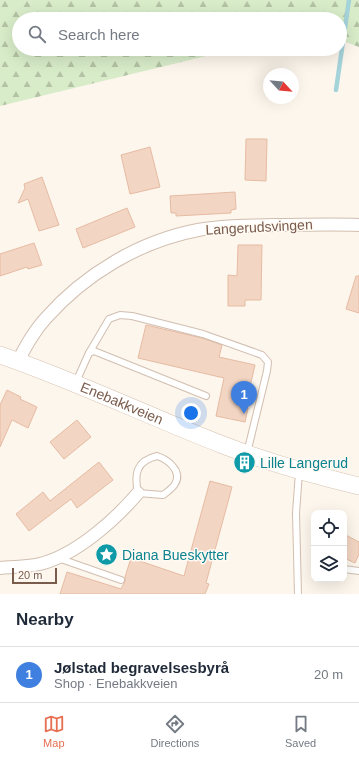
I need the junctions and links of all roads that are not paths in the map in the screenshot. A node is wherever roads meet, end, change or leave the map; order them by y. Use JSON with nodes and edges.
{"nodes":[{"id":1,"x":359,"y":225,"type":"edge"},
{"id":2,"x":88,"y":353,"type":"junction"},
{"id":3,"x":0,"y":355,"type":"edge"},
{"id":4,"x":18,"y":361,"type":"junction"},
{"id":5,"x":76,"y":384,"type":"junction"},
{"id":6,"x":206,"y":396,"type":"dead end"},
{"id":7,"x":247,"y":454,"type":"junction"},
{"id":8,"x":299,"y":470,"type":"junction"},
{"id":9,"x":359,"y":486,"type":"edge"},
{"id":10,"x":138,"y":493,"type":"junction"},
{"id":11,"x":57,"y":558,"type":"junction"},
{"id":12,"x":0,"y":568,"type":"edge"},
{"id":13,"x":347,"y":569,"type":"edge"},
{"id":14,"x":359,"y":571,"type":"edge"},
{"id":15,"x":121,"y":580,"type":"dead end"},
{"id":16,"x":298,"y":594,"type":"edge"}],
"edges":[{"from":1,"to":4,"type":"street","name":"Langerudsvingen"},
{"from":2,"to":5,"type":"lane"},
{"from":2,"to":6,"type":"lane"},
{"from":2,"to":7,"type":"lane"},
{"from":3,"to":4,"type":"main road","name":"Enebakkveien"},
{"from":4,"to":5,"type":"main road","name":"Enebakkveien"},
{"from":5,"to":7,"type":"main road","name":"Enebakkveien"},
{"from":7,"to":8,"type":"main road","name":"Enebakkveien"},
{"from":8,"to":9,"type":"main road","name":"Enebakkveien"},
{"from":8,"to":16,"type":"lane"},
{"from":10,"to":10,"type":"lane"},
{"from":10,"to":11,"type":"street"},
{"from":11,"to":12,"type":"street"},
{"from":11,"to":15,"type":"lane"},
{"from":13,"to":14,"type":"lane"}]}
